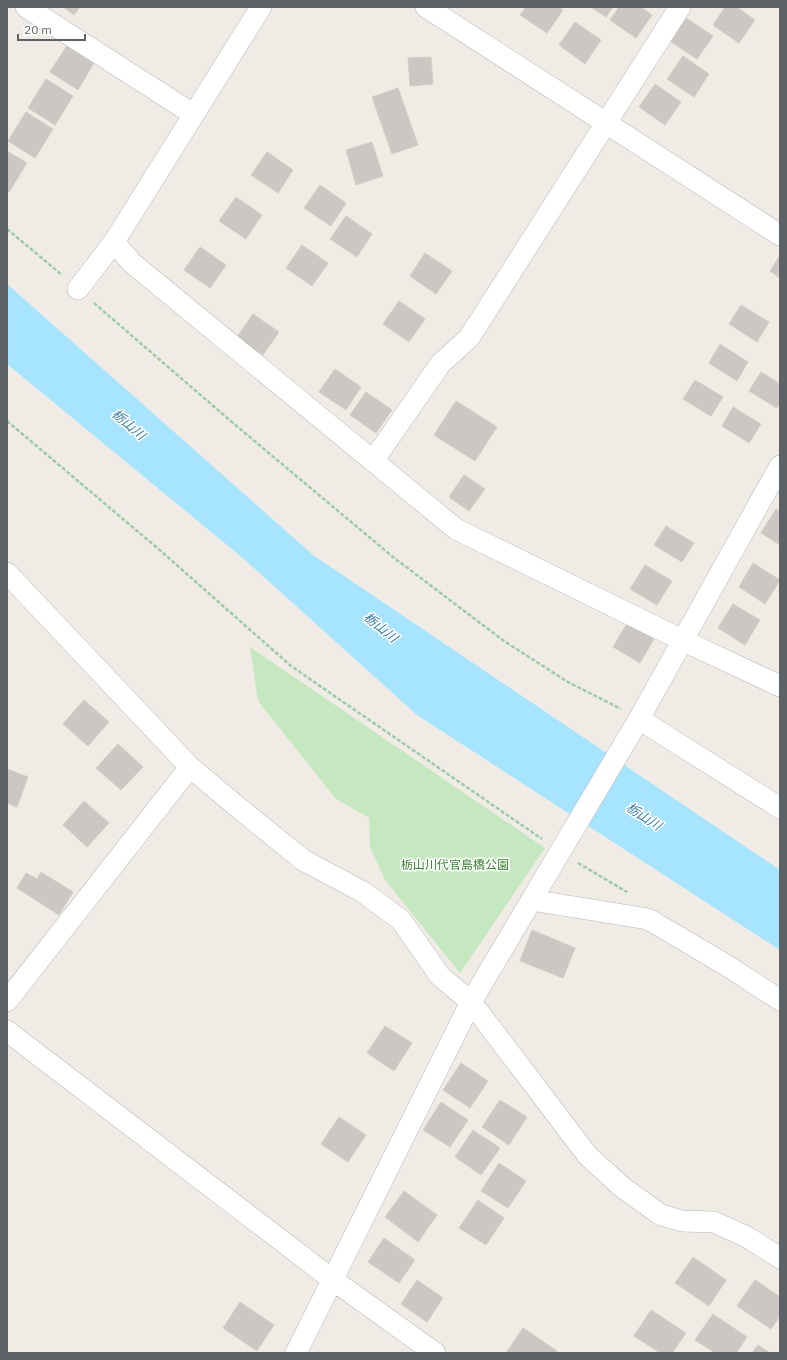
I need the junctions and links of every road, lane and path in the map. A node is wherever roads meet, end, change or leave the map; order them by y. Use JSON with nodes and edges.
{"nodes":[{"id":1,"x":26,"y":7,"type":"edge"},
{"id":2,"x":261,"y":7,"type":"edge"},
{"id":3,"x":426,"y":7,"type":"edge"},
{"id":4,"x":680,"y":7,"type":"edge"},
{"id":5,"x":194,"y":114,"type":"junction"},
{"id":6,"x":607,"y":122,"type":"junction"},
{"id":7,"x":7,"y":229,"type":"edge"},
{"id":8,"x":780,"y":235,"type":"edge"},
{"id":9,"x":114,"y":242,"type":"junction"},
{"id":10,"x":78,"y":290,"type":"junction"},
{"id":11,"x":7,"y":422,"type":"edge"},
{"id":12,"x":373,"y":461,"type":"junction"},
{"id":13,"x":780,"y":466,"type":"edge"},
{"id":14,"x":7,"y":573,"type":"edge"},
{"id":15,"x":682,"y":640,"type":"junction"},
{"id":16,"x":780,"y":686,"type":"edge"},
{"id":17,"x":638,"y":719,"type":"junction"},
{"id":18,"x":190,"y":767,"type":"junction"},
{"id":19,"x":780,"y":808,"type":"edge"},
{"id":20,"x":560,"y":852,"type":"junction"},
{"id":21,"x":532,"y":900,"type":"junction"},
{"id":22,"x":780,"y":1000,"type":"edge"},
{"id":23,"x":7,"y":1001,"type":"edge"},
{"id":24,"x":471,"y":1002,"type":"junction"},
{"id":25,"x":7,"y":1031,"type":"edge"},
{"id":26,"x":780,"y":1258,"type":"edge"},
{"id":27,"x":333,"y":1280,"type":"junction"},
{"id":28,"x":296,"y":1353,"type":"edge"},
{"id":29,"x":435,"y":1353,"type":"edge"}],
"edges":[{"from":1,"to":5,"type":"street"},
{"from":2,"to":5,"type":"street"},
{"from":3,"to":6,"type":"street"},
{"from":4,"to":6,"type":"street"},
{"from":5,"to":9,"type":"street"},
{"from":6,"to":8,"type":"street"},
{"from":6,"to":12,"type":"street"},
{"from":7,"to":10,"type":"path"},
{"from":9,"to":10,"type":"street"},
{"from":9,"to":12,"type":"street"},
{"from":10,"to":17,"type":"path"},
{"from":11,"to":20,"type":"path"},
{"from":12,"to":15,"type":"street"},
{"from":13,"to":15,"type":"street"},
{"from":14,"to":18,"type":"street"},
{"from":15,"to":16,"type":"street"},
{"from":15,"to":17,"type":"street"},
{"from":17,"to":19,"type":"street"},
{"from":17,"to":20,"type":"street"},
{"from":18,"to":23,"type":"street"},
{"from":18,"to":24,"type":"street"},
{"from":20,"to":21,"type":"street"},
{"from":21,"to":22,"type":"street"},
{"from":21,"to":24,"type":"street"},
{"from":24,"to":26,"type":"street"},
{"from":24,"to":27,"type":"street"},
{"from":25,"to":27,"type":"street"},
{"from":27,"to":28,"type":"street"},
{"from":27,"to":29,"type":"street"}]}
